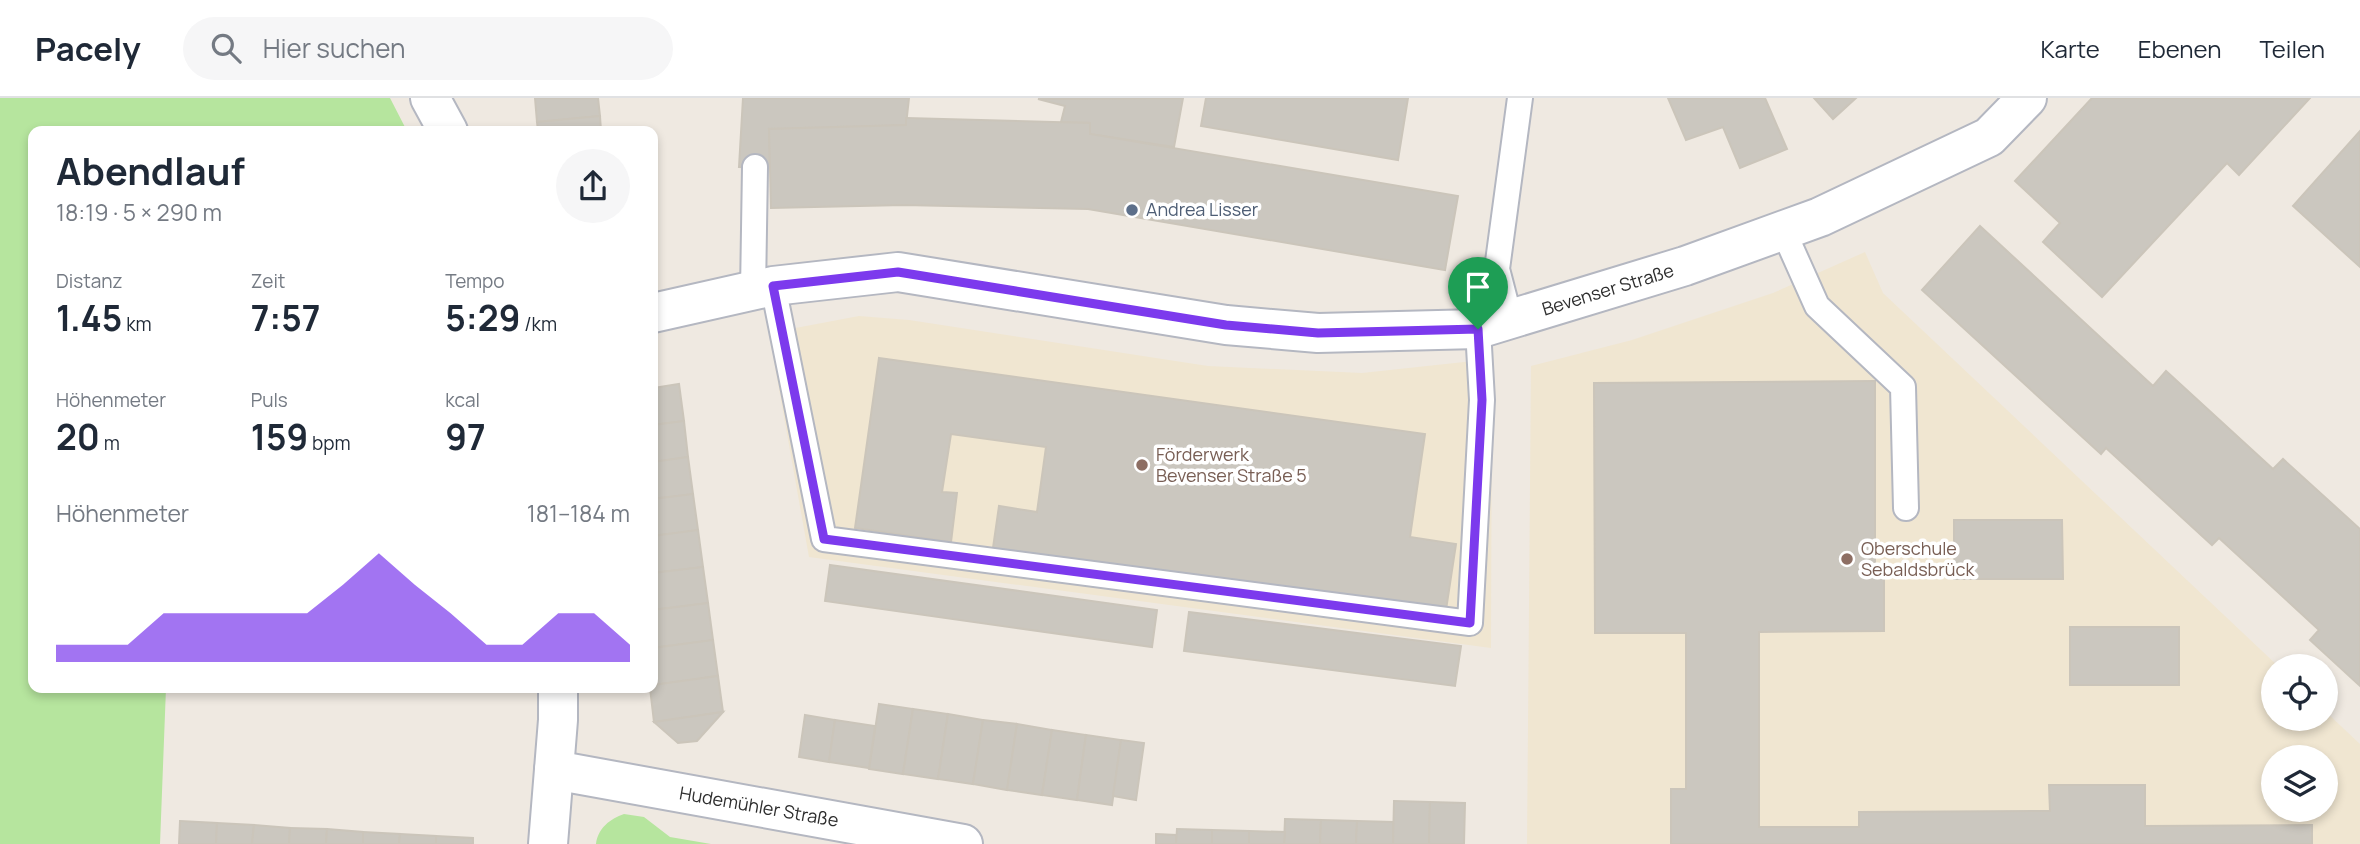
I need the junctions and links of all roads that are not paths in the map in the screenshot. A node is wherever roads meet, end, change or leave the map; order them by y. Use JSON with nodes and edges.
{"nodes":[{"id":1,"x":430,"y":98,"type":"edge"},
{"id":2,"x":1520,"y":98,"type":"edge"},
{"id":3,"x":2027,"y":98,"type":"edge"},
{"id":4,"x":444,"y":126,"type":"edge"},
{"id":5,"x":755,"y":167,"type":"dead end"},
{"id":6,"x":1783,"y":230,"type":"junction"},
{"id":7,"x":763,"y":288,"type":"junction"},
{"id":8,"x":658,"y":312,"type":"edge"},
{"id":9,"x":1494,"y":324,"type":"junction"},
{"id":10,"x":1906,"y":508,"type":"dead end"},
{"id":11,"x":558,"y":693,"type":"edge"},
{"id":12,"x":554,"y":770,"type":"junction"},
{"id":13,"x":548,"y":844,"type":"edge"},
{"id":14,"x":963,"y":844,"type":"edge"}],
"edges":[{"from":1,"to":4,"type":"street"},
{"from":2,"to":9,"type":"lane"},
{"from":3,"to":6,"type":"street","name":"Bevenser Straße"},
{"from":5,"to":7,"type":"lane"},
{"from":6,"to":9,"type":"street","name":"Bevenser Straße"},
{"from":6,"to":10,"type":"lane"},
{"from":7,"to":8,"type":"street","name":"Bevenser Straße"},
{"from":7,"to":9,"type":"street","name":"Bevenser Straße"},
{"from":7,"to":9,"type":"lane"},
{"from":11,"to":12,"type":"street"},
{"from":12,"to":13,"type":"street"},
{"from":12,"to":14,"type":"street","name":"Hudemühler Straße"}]}
